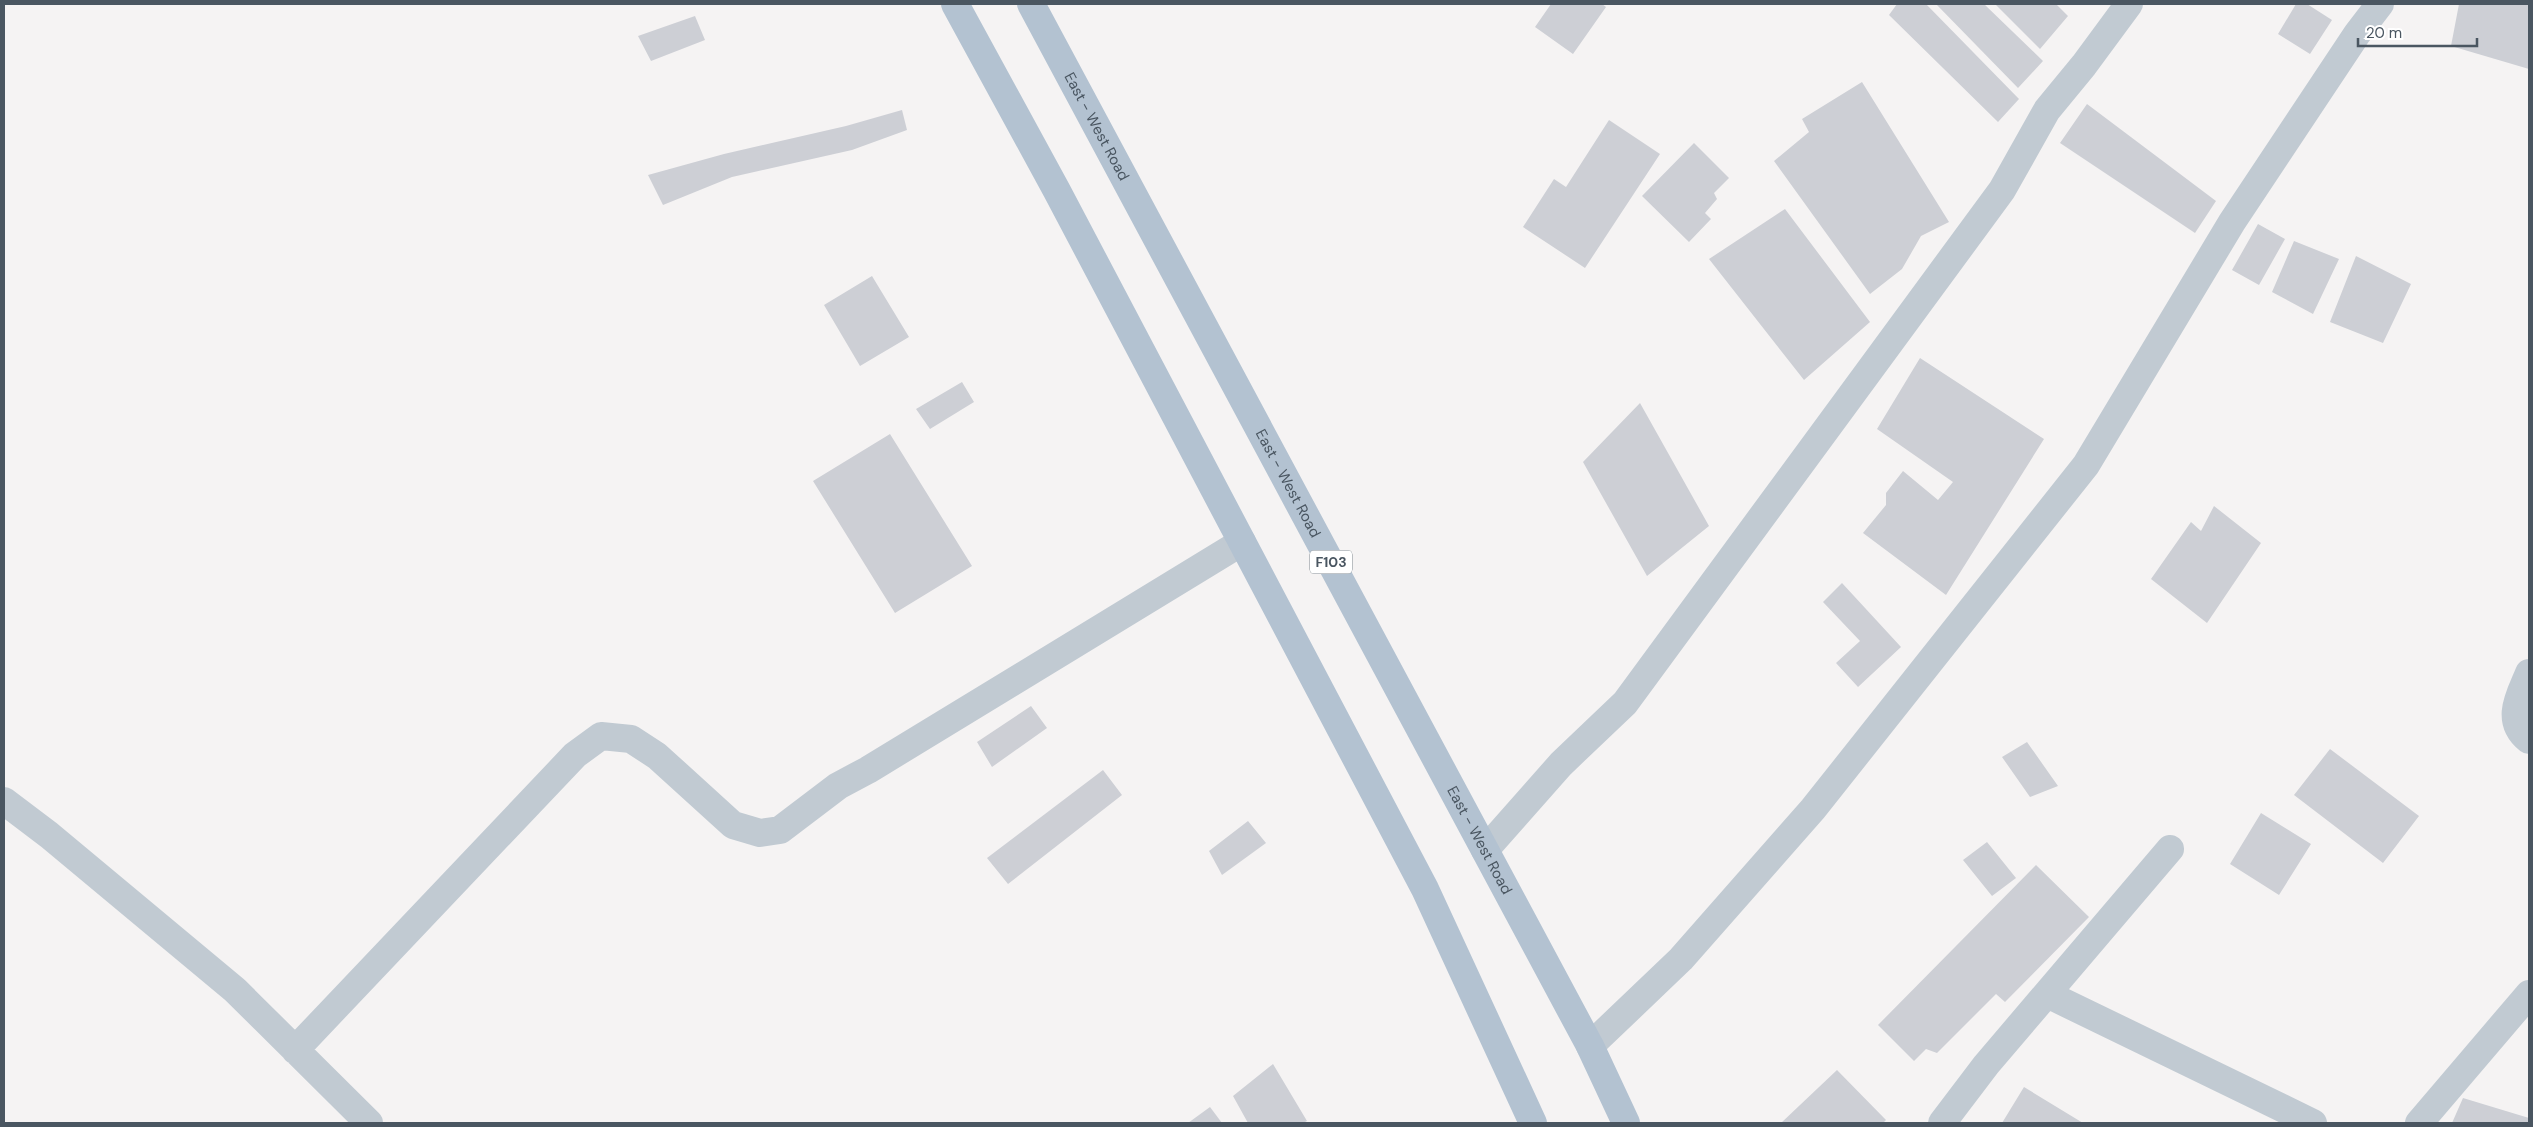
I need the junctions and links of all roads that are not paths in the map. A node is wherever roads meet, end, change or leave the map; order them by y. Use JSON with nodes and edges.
{"nodes":[{"id":1,"x":955,"y":4,"type":"edge"},
{"id":2,"x":1031,"y":4,"type":"edge"},
{"id":3,"x":2380,"y":4,"type":"edge"},
{"id":4,"x":2125,"y":5,"type":"edge"},
{"id":5,"x":1242,"y":542,"type":"junction"},
{"id":6,"x":2529,"y":673,"type":"edge"},
{"id":7,"x":2529,"y":740,"type":"edge"},
{"id":8,"x":4,"y":801,"type":"edge"},
{"id":9,"x":2170,"y":849,"type":"dead end"},
{"id":10,"x":1485,"y":850,"type":"junction"},
{"id":11,"x":2047,"y":994,"type":"junction"},
{"id":12,"x":2529,"y":994,"type":"edge"},
{"id":13,"x":1590,"y":1046,"type":"junction"},
{"id":14,"x":295,"y":1050,"type":"junction"},
{"id":15,"x":369,"y":1123,"type":"edge"},
{"id":16,"x":1533,"y":1123,"type":"edge"},
{"id":17,"x":1626,"y":1123,"type":"edge"},
{"id":18,"x":1942,"y":1123,"type":"edge"},
{"id":19,"x":2313,"y":1123,"type":"edge"},
{"id":20,"x":2418,"y":1123,"type":"edge"}],
"edges":[{"from":1,"to":5,"type":"main road"},
{"from":2,"to":10,"type":"main road","name":"East - West Road","number":"F103"},
{"from":3,"to":13,"type":"street"},
{"from":4,"to":10,"type":"street"},
{"from":5,"to":14,"type":"street"},
{"from":5,"to":16,"type":"main road"},
{"from":6,"to":7,"type":"street"},
{"from":8,"to":14,"type":"street"},
{"from":9,"to":11,"type":"street"},
{"from":10,"to":13,"type":"main road","name":"East - West Road","number":"F103"},
{"from":11,"to":18,"type":"street"},
{"from":11,"to":19,"type":"street"},
{"from":12,"to":20,"type":"street"},
{"from":13,"to":17,"type":"main road","name":"East - West Road","number":"F103"},
{"from":14,"to":15,"type":"street"}]}
